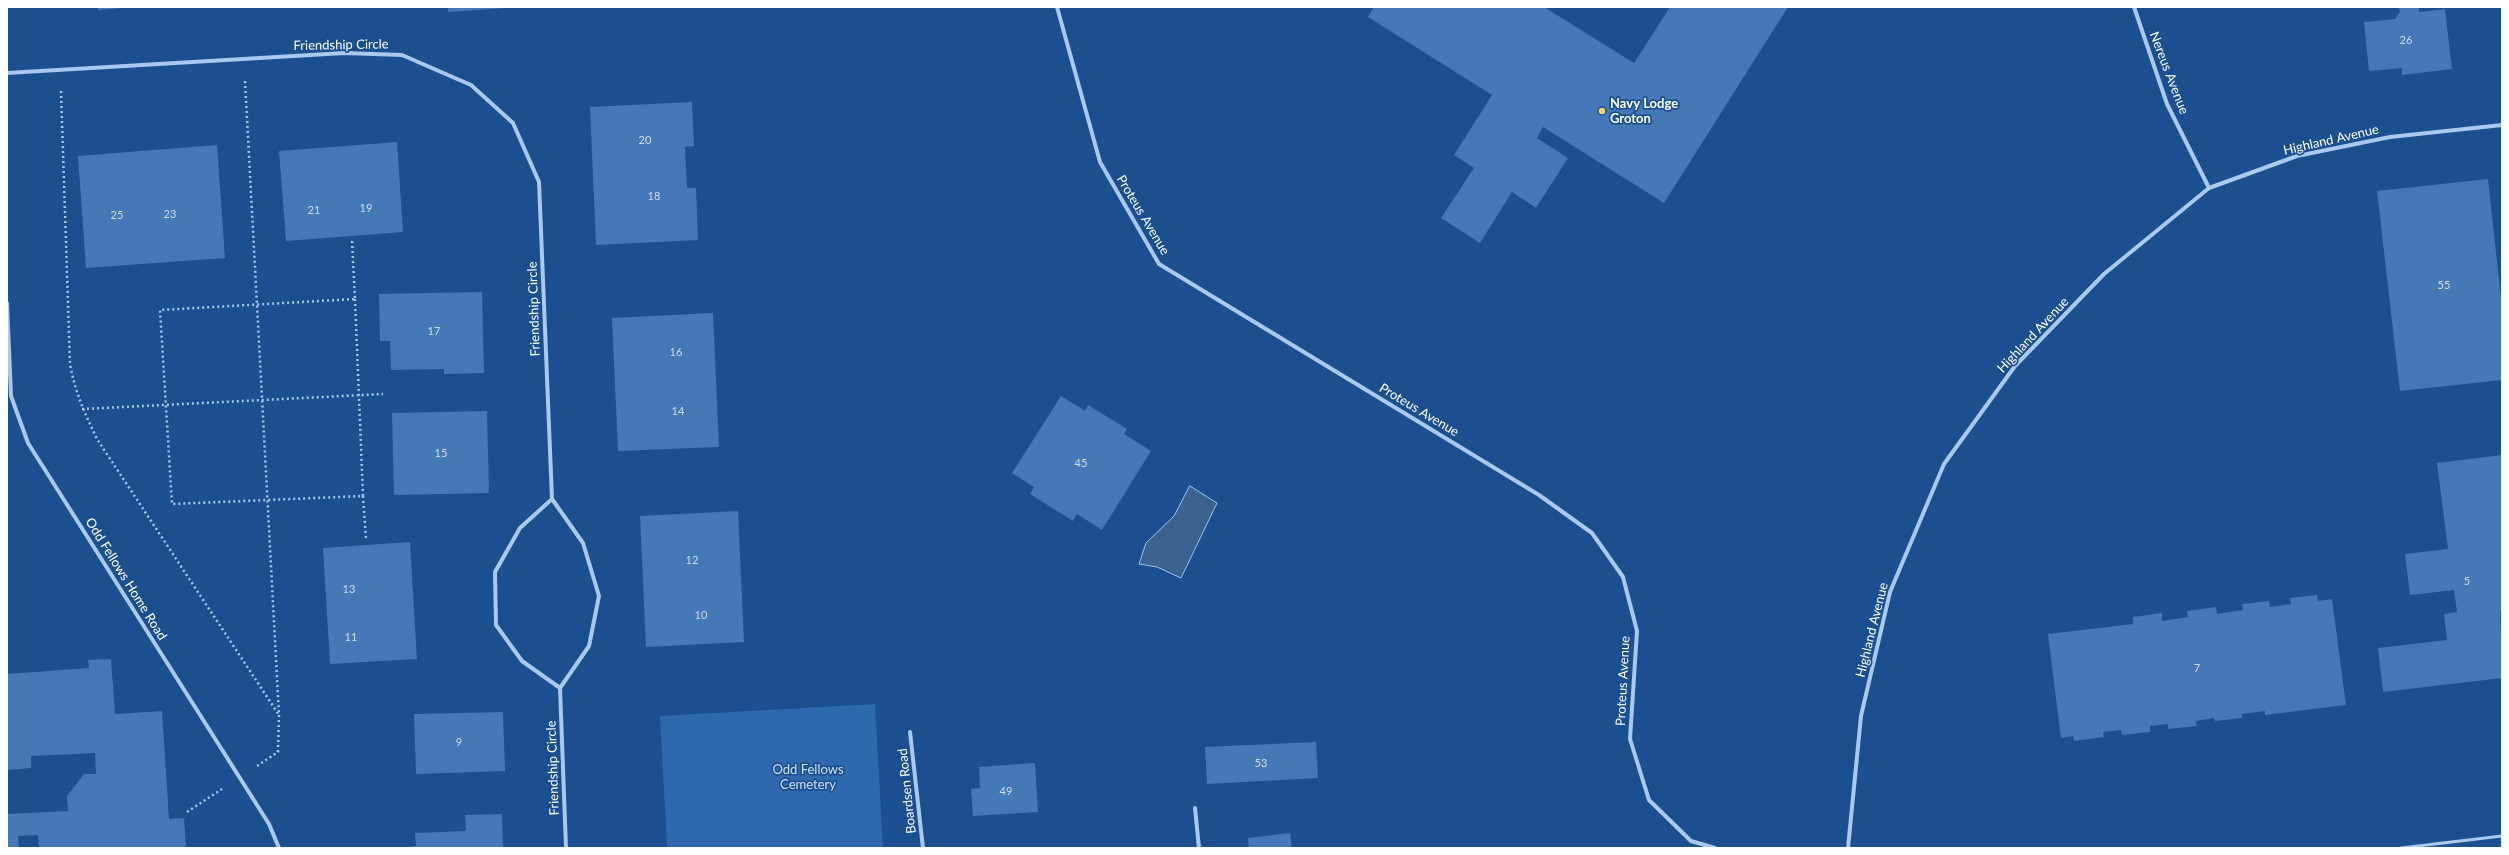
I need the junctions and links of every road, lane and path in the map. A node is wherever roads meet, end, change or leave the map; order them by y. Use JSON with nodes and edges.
{"nodes":[{"id":1,"x":1057,"y":7,"type":"edge"},
{"id":2,"x":2134,"y":7,"type":"edge"},
{"id":3,"x":7,"y":73,"type":"edge"},
{"id":4,"x":238,"y":80,"type":"dead end"},
{"id":5,"x":68,"y":90,"type":"dead end"},
{"id":6,"x":2502,"y":125,"type":"edge"},
{"id":7,"x":2209,"y":188,"type":"junction"},
{"id":8,"x":352,"y":241,"type":"dead end"},
{"id":9,"x":355,"y":299,"type":"junction"},
{"id":10,"x":7,"y":303,"type":"edge"},
{"id":11,"x":258,"y":305,"type":"junction"},
{"id":12,"x":383,"y":394,"type":"dead end"},
{"id":13,"x":359,"y":396,"type":"junction"},
{"id":14,"x":262,"y":400,"type":"junction"},
{"id":15,"x":166,"y":405,"type":"junction"},
{"id":16,"x":82,"y":409,"type":"junction"},
{"id":17,"x":363,"y":496,"type":"junction"},
{"id":18,"x":552,"y":499,"type":"junction"},
{"id":19,"x":268,"y":501,"type":"junction"},
{"id":20,"x":366,"y":539,"type":"dead end"},
{"id":21,"x":560,"y":688,"type":"junction"},
{"id":22,"x":279,"y":715,"type":"junction"},
{"id":23,"x":910,"y":732,"type":"dead end"},
{"id":24,"x":240,"y":777,"type":"junction"},
{"id":25,"x":1195,"y":808,"type":"dead end"},
{"id":26,"x":187,"y":812,"type":"dead end"},
{"id":27,"x":2502,"y":836,"type":"edge"},
{"id":28,"x":279,"y":848,"type":"edge"},
{"id":29,"x":566,"y":848,"type":"edge"},
{"id":30,"x":923,"y":848,"type":"edge"},
{"id":31,"x":1199,"y":848,"type":"edge"},
{"id":32,"x":1715,"y":848,"type":"edge"},
{"id":33,"x":1848,"y":848,"type":"edge"},
{"id":34,"x":2401,"y":848,"type":"edge"}],
"edges":[{"from":1,"to":32,"type":"street","name":"Proteus Avenue"},
{"from":2,"to":7,"type":"street","name":"Nereus Avenue"},
{"from":3,"to":18,"type":"street","name":"Friendship Circle"},
{"from":4,"to":11,"type":"path"},
{"from":5,"to":16,"type":"path"},
{"from":6,"to":7,"type":"street","name":"Highland Avenue"},
{"from":7,"to":33,"type":"street","name":"Highland Avenue"},
{"from":8,"to":9,"type":"path"},
{"from":9,"to":11,"type":"path"},
{"from":9,"to":13,"type":"path"},
{"from":10,"to":24,"type":"street","name":"Odd Fellows Home Road"},
{"from":11,"to":14,"type":"path"},
{"from":11,"to":15,"type":"path"},
{"from":12,"to":13,"type":"path"},
{"from":13,"to":14,"type":"path"},
{"from":13,"to":17,"type":"path"},
{"from":14,"to":15,"type":"path"},
{"from":14,"to":19,"type":"path"},
{"from":15,"to":16,"type":"path"},
{"from":15,"to":19,"type":"path"},
{"from":16,"to":22,"type":"path"},
{"from":17,"to":19,"type":"path"},
{"from":17,"to":20,"type":"path"},
{"from":18,"to":21,"type":"street"},
{"from":18,"to":21,"type":"street"},
{"from":19,"to":22,"type":"path"},
{"from":21,"to":29,"type":"street","name":"Friendship Circle"},
{"from":22,"to":24,"type":"path"},
{"from":23,"to":30,"type":"street","name":"Boardsen Road"},
{"from":24,"to":26,"type":"path"},
{"from":24,"to":28,"type":"street","name":"Odd Fellows Home Road"},
{"from":25,"to":31,"type":"street"},
{"from":27,"to":34,"type":"lane"}]}
